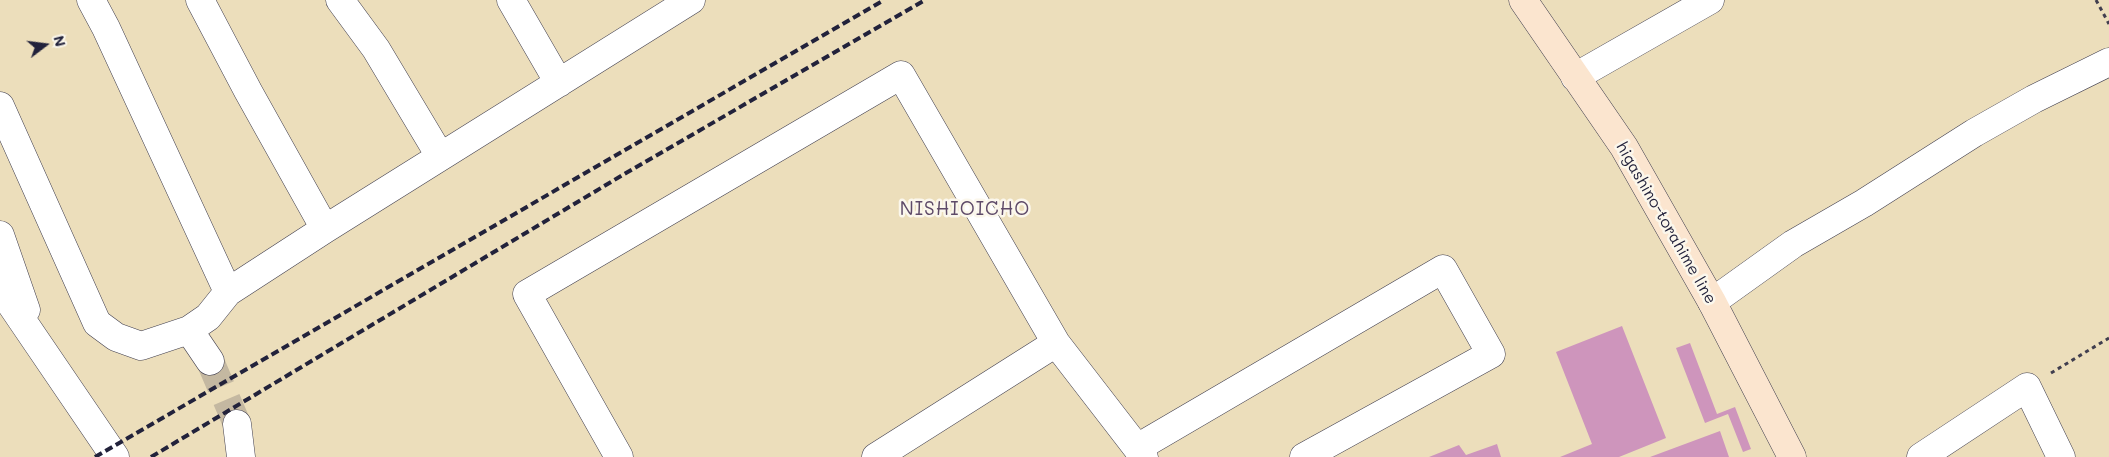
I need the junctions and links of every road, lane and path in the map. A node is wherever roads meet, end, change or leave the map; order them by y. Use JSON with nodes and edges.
{"nodes":[{"id":1,"x":90,"y":0,"type":"edge"},
{"id":2,"x":200,"y":0,"type":"edge"},
{"id":3,"x":340,"y":0,"type":"edge"},
{"id":4,"x":510,"y":0,"type":"edge"},
{"id":5,"x":690,"y":0,"type":"edge"},
{"id":6,"x":1524,"y":0,"type":"edge"},
{"id":7,"x":1710,"y":0,"type":"edge"},
{"id":8,"x":2096,"y":0,"type":"edge"},
{"id":9,"x":2109,"y":24,"type":"edge"},
{"id":10,"x":2109,"y":62,"type":"edge"},
{"id":11,"x":1575,"y":76,"type":"junction"},
{"id":12,"x":559,"y":82,"type":"junction"},
{"id":13,"x":0,"y":106,"type":"edge"},
{"id":14,"x":440,"y":156,"type":"junction"},
{"id":15,"x":325,"y":228,"type":"junction"},
{"id":16,"x":0,"y":234,"type":"edge"},
{"id":17,"x":0,"y":288,"type":"edge"},
{"id":18,"x":228,"y":292,"type":"junction"},
{"id":19,"x":1712,"y":302,"type":"junction"},
{"id":20,"x":189,"y":330,"type":"junction"},
{"id":21,"x":2109,"y":338,"type":"edge"},
{"id":22,"x":36,"y":342,"type":"junction"},
{"id":23,"x":1056,"y":343,"type":"junction"},
{"id":24,"x":210,"y":361,"type":"tunnel mouth"},
{"id":25,"x":2027,"y":387,"type":"junction"},
{"id":26,"x":237,"y":424,"type":"tunnel mouth"},
{"id":27,"x":1141,"y":453,"type":"edge"},
{"id":28,"x":115,"y":457,"type":"edge"},
{"id":29,"x":241,"y":457,"type":"edge"},
{"id":30,"x":620,"y":457,"type":"edge"},
{"id":31,"x":876,"y":457,"type":"edge"},
{"id":32,"x":1304,"y":457,"type":"edge"},
{"id":33,"x":1792,"y":457,"type":"edge"},
{"id":34,"x":1921,"y":457,"type":"edge"},
{"id":35,"x":2061,"y":457,"type":"edge"}],
"edges":[{"from":1,"to":18,"type":"street"},
{"from":2,"to":15,"type":"street"},
{"from":3,"to":14,"type":"street"},
{"from":4,"to":12,"type":"street"},
{"from":5,"to":12,"type":"street"},
{"from":6,"to":11,"type":"main road","name":"higashino-torahime line"},
{"from":7,"to":11,"type":"street"},
{"from":8,"to":9,"type":"path"},
{"from":10,"to":19,"type":"street"},
{"from":11,"to":19,"type":"main road","name":"higashino-torahime line"},
{"from":12,"to":14,"type":"street"},
{"from":13,"to":20,"type":"street"},
{"from":14,"to":15,"type":"street"},
{"from":15,"to":18,"type":"street"},
{"from":16,"to":22,"type":"street"},
{"from":17,"to":22,"type":"street"},
{"from":18,"to":20,"type":"street"},
{"from":19,"to":33,"type":"main road","name":"higashino-torahime line"},
{"from":20,"to":24,"type":"street"},
{"from":21,"to":25,"type":"path"},
{"from":22,"to":28,"type":"street"},
{"from":23,"to":27,"type":"street"},
{"from":23,"to":30,"type":"street"},
{"from":23,"to":31,"type":"street"},
{"from":25,"to":34,"type":"street"},
{"from":25,"to":35,"type":"street"},
{"from":26,"to":29,"type":"street"},
{"from":27,"to":32,"type":"street"}]}
